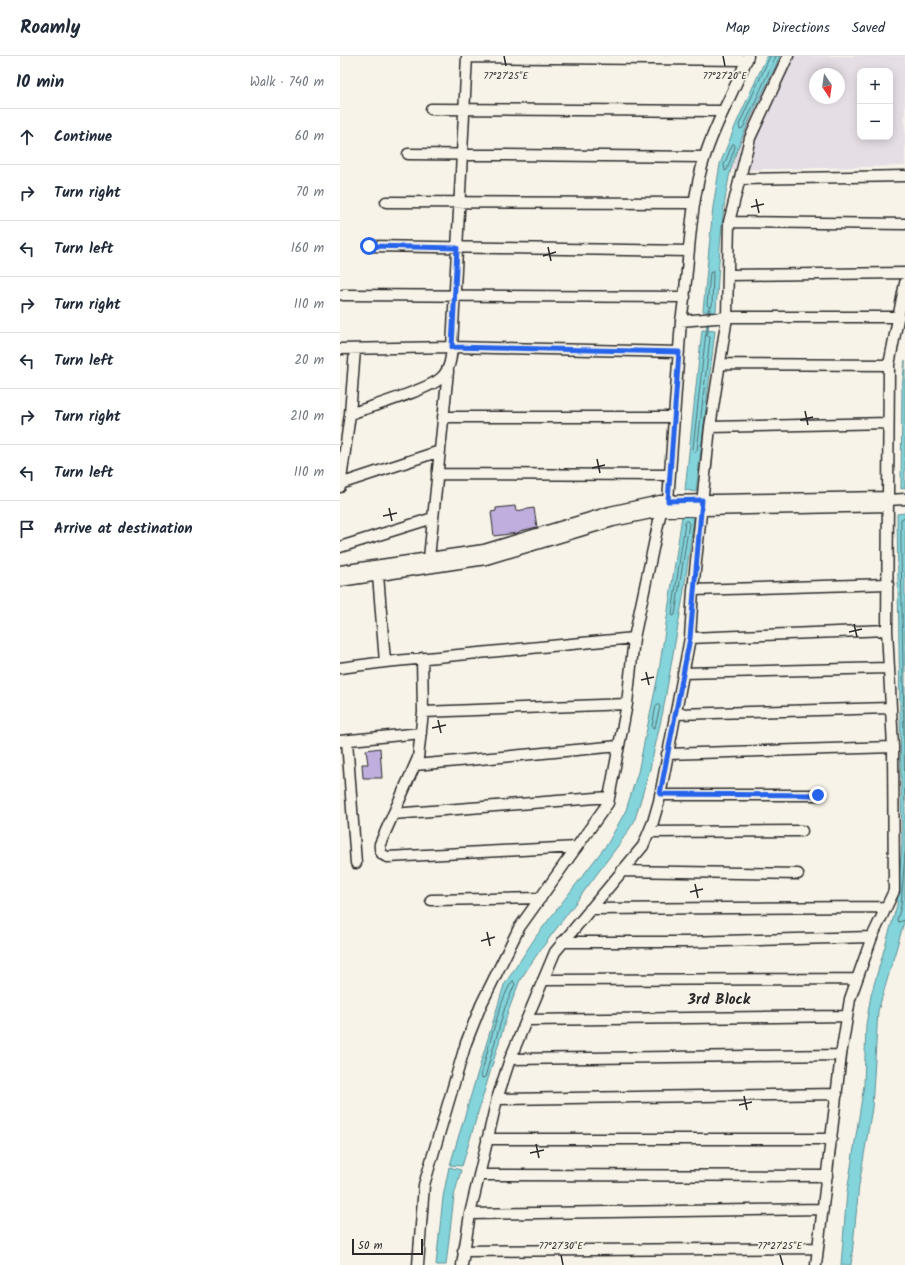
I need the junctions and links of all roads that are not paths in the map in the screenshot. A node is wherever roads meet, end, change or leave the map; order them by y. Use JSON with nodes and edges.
{"nodes":[{"id":1,"x":788,"y":56,"type":"edge"},
{"id":2,"x":467,"y":57,"type":"edge"},
{"id":3,"x":748,"y":58,"type":"edge"},
{"id":4,"x":431,"y":109,"type":"dead end"},
{"id":5,"x":464,"y":109,"type":"junction"},
{"id":6,"x":722,"y":111,"type":"junction"},
{"id":7,"x":408,"y":154,"type":"dead end"},
{"id":8,"x":462,"y":155,"type":"junction"},
{"id":9,"x":704,"y":156,"type":"junction"},
{"id":10,"x":905,"y":176,"type":"edge"},
{"id":11,"x":740,"y":180,"type":"junction"},
{"id":12,"x":386,"y":202,"type":"dead end"},
{"id":13,"x":459,"y":202,"type":"junction"},
{"id":14,"x":694,"y":203,"type":"junction"},
{"id":15,"x":729,"y":222,"type":"junction"},
{"id":16,"x":905,"y":224,"type":"edge"},
{"id":17,"x":369,"y":246,"type":"dead end"},
{"id":18,"x":457,"y":248,"type":"junction"},
{"id":19,"x":689,"y":251,"type":"junction"},
{"id":20,"x":905,"y":273,"type":"edge"},
{"id":21,"x":728,"y":275,"type":"junction"},
{"id":22,"x":905,"y":283,"type":"edge"},
{"id":23,"x":343,"y":295,"type":"dead end"},
{"id":24,"x":685,"y":297,"type":"junction"},
{"id":25,"x":727,"y":317,"type":"junction"},
{"id":26,"x":899,"y":317,"type":"junction"},
{"id":27,"x":681,"y":321,"type":"junction"},
{"id":28,"x":452,"y":347,"type":"junction"},
{"id":29,"x":355,"y":349,"type":"junction"},
{"id":30,"x":340,"y":350,"type":"edge"},
{"id":31,"x":679,"y":352,"type":"junction"},
{"id":32,"x":720,"y":364,"type":"junction"},
{"id":33,"x":889,"y":365,"type":"junction"},
{"id":34,"x":448,"y":369,"type":"junction"},
{"id":35,"x":350,"y":414,"type":"junction"},
{"id":36,"x":443,"y":417,"type":"junction"},
{"id":37,"x":674,"y":417,"type":"junction"},
{"id":38,"x":888,"y":423,"type":"junction"},
{"id":39,"x":710,"y":427,"type":"junction"},
{"id":40,"x":440,"y":451,"type":"junction"},
{"id":41,"x":437,"y":474,"type":"junction"},
{"id":42,"x":670,"y":475,"type":"junction"},
{"id":43,"x":340,"y":484,"type":"edge"},
{"id":44,"x":340,"y":487,"type":"edge"},
{"id":45,"x":905,"y":499,"type":"edge"},
{"id":46,"x":668,"y":501,"type":"junction"},
{"id":47,"x":888,"y":501,"type":"junction"},
{"id":48,"x":702,"y":505,"type":"junction"},
{"id":49,"x":661,"y":511,"type":"junction"},
{"id":50,"x":433,"y":518,"type":"junction"},
{"id":51,"x":340,"y":547,"type":"edge"},
{"id":52,"x":429,"y":558,"type":"junction"},
{"id":53,"x":340,"y":571,"type":"edge"},
{"id":54,"x":378,"y":575,"type":"junction"},
{"id":55,"x":340,"y":580,"type":"edge"},
{"id":56,"x":888,"y":584,"type":"junction"},
{"id":57,"x":693,"y":590,"type":"junction"},
{"id":58,"x":887,"y":630,"type":"junction"},
{"id":59,"x":634,"y":638,"type":"junction"},
{"id":60,"x":690,"y":638,"type":"junction"},
{"id":61,"x":422,"y":658,"type":"junction"},
{"id":62,"x":385,"y":662,"type":"junction"},
{"id":63,"x":340,"y":668,"type":"edge"},
{"id":64,"x":888,"y":668,"type":"junction"},
{"id":65,"x":683,"y":673,"type":"junction"},
{"id":66,"x":627,"y":704,"type":"junction"},
{"id":67,"x":890,"y":708,"type":"junction"},
{"id":68,"x":423,"y":712,"type":"junction"},
{"id":69,"x":677,"y":714,"type":"junction"},
{"id":70,"x":421,"y":733,"type":"junction"},
{"id":71,"x":343,"y":741,"type":"edge"},
{"id":72,"x":619,"y":746,"type":"junction"},
{"id":73,"x":893,"y":747,"type":"junction"},
{"id":74,"x":667,"y":754,"type":"junction"},
{"id":75,"x":415,"y":765,"type":"junction"},
{"id":76,"x":660,"y":794,"type":"junction"},
{"id":77,"x":818,"y":795,"type":"dead end"},
{"id":78,"x":609,"y":797,"type":"junction"},
{"id":79,"x":393,"y":814,"type":"junction"},
{"id":80,"x":802,"y":831,"type":"dead end"},
{"id":81,"x":649,"y":832,"type":"junction"},
{"id":82,"x":577,"y":847,"type":"junction"},
{"id":83,"x":356,"y":863,"type":"dead end"},
{"id":84,"x":622,"y":871,"type":"junction"},
{"id":85,"x":798,"y":874,"type":"dead end"},
{"id":86,"x":541,"y":898,"type":"junction"},
{"id":87,"x":431,"y":900,"type":"dead end"},
{"id":88,"x":886,"y":907,"type":"junction"},
{"id":89,"x":590,"y":910,"type":"junction"},
{"id":90,"x":872,"y":937,"type":"junction"},
{"id":91,"x":562,"y":942,"type":"junction"},
{"id":92,"x":856,"y":979,"type":"junction"},
{"id":93,"x":543,"y":980,"type":"junction"},
{"id":94,"x":847,"y":1016,"type":"junction"},
{"id":95,"x":527,"y":1020,"type":"junction"},
{"id":96,"x":841,"y":1055,"type":"junction"},
{"id":97,"x":510,"y":1059,"type":"junction"},
{"id":98,"x":837,"y":1094,"type":"junction"},
{"id":99,"x":497,"y":1099,"type":"junction"},
{"id":100,"x":487,"y":1139,"type":"junction"},
{"id":101,"x":832,"y":1139,"type":"junction"},
{"id":102,"x":479,"y":1175,"type":"junction"},
{"id":103,"x":827,"y":1176,"type":"junction"},
{"id":104,"x":823,"y":1209,"type":"junction"},
{"id":105,"x":470,"y":1214,"type":"junction"},
{"id":106,"x":818,"y":1248,"type":"junction"},
{"id":107,"x":463,"y":1251,"type":"junction"},
{"id":108,"x":418,"y":1265,"type":"edge"},
{"id":109,"x":462,"y":1265,"type":"edge"},
{"id":110,"x":816,"y":1265,"type":"edge"}],
"edges":[{"from":1,"to":11,"type":"street"},
{"from":2,"to":3,"type":"street"},
{"from":2,"to":5,"type":"street"},
{"from":3,"to":6,"type":"street"},
{"from":4,"to":5,"type":"street"},
{"from":5,"to":6,"type":"street"},
{"from":5,"to":8,"type":"street"},
{"from":6,"to":9,"type":"street"},
{"from":7,"to":8,"type":"street"},
{"from":8,"to":9,"type":"street"},
{"from":8,"to":13,"type":"street"},
{"from":9,"to":14,"type":"street"},
{"from":10,"to":11,"type":"street"},
{"from":11,"to":15,"type":"street"},
{"from":12,"to":13,"type":"street"},
{"from":13,"to":14,"type":"street"},
{"from":13,"to":18,"type":"street"},
{"from":14,"to":19,"type":"street"},
{"from":15,"to":16,"type":"street"},
{"from":15,"to":21,"type":"street"},
{"from":17,"to":18,"type":"street"},
{"from":18,"to":19,"type":"street"},
{"from":18,"to":28,"type":"street"},
{"from":19,"to":24,"type":"street"},
{"from":20,"to":21,"type":"street"},
{"from":21,"to":25,"type":"street"},
{"from":22,"to":26,"type":"street"},
{"from":23,"to":24,"type":"street"},
{"from":24,"to":27,"type":"street"},
{"from":25,"to":26,"type":"street"},
{"from":25,"to":27,"type":"street"},
{"from":25,"to":32,"type":"street"},
{"from":26,"to":33,"type":"street"},
{"from":27,"to":31,"type":"street"},
{"from":28,"to":29,"type":"street"},
{"from":28,"to":31,"type":"street"},
{"from":28,"to":34,"type":"street"},
{"from":29,"to":30,"type":"street"},
{"from":29,"to":35,"type":"street"},
{"from":31,"to":37,"type":"street"},
{"from":32,"to":33,"type":"street"},
{"from":32,"to":39,"type":"street"},
{"from":33,"to":38,"type":"street"},
{"from":34,"to":35,"type":"street"},
{"from":34,"to":36,"type":"street"},
{"from":35,"to":43,"type":"street"},
{"from":36,"to":37,"type":"street"},
{"from":36,"to":40,"type":"street"},
{"from":37,"to":42,"type":"street"},
{"from":38,"to":39,"type":"street"},
{"from":38,"to":47,"type":"street"},
{"from":39,"to":48,"type":"street"},
{"from":40,"to":41,"type":"street"},
{"from":40,"to":43,"type":"street"},
{"from":41,"to":42,"type":"street"},
{"from":41,"to":50,"type":"street"},
{"from":42,"to":46,"type":"street"},
{"from":43,"to":44,"type":"street"},
{"from":45,"to":47,"type":"street"},
{"from":46,"to":48,"type":"street"},
{"from":46,"to":52,"type":"street"},
{"from":47,"to":48,"type":"street"},
{"from":47,"to":56,"type":"street"},
{"from":48,"to":49,"type":"street"},
{"from":48,"to":57,"type":"street"},
{"from":49,"to":54,"type":"street"},
{"from":49,"to":59,"type":"street"},
{"from":50,"to":51,"type":"street"},
{"from":50,"to":52,"type":"street"},
{"from":52,"to":53,"type":"street"},
{"from":54,"to":55,"type":"street"},
{"from":54,"to":62,"type":"street"},
{"from":56,"to":57,"type":"street"},
{"from":56,"to":58,"type":"street"},
{"from":57,"to":60,"type":"street"},
{"from":58,"to":60,"type":"street"},
{"from":58,"to":64,"type":"street"},
{"from":59,"to":61,"type":"street"},
{"from":59,"to":66,"type":"street"},
{"from":60,"to":65,"type":"street"},
{"from":61,"to":62,"type":"street"},
{"from":61,"to":68,"type":"street"},
{"from":62,"to":63,"type":"street"},
{"from":64,"to":65,"type":"street"},
{"from":64,"to":67,"type":"street"},
{"from":65,"to":69,"type":"street"},
{"from":66,"to":68,"type":"street"},
{"from":66,"to":72,"type":"street"},
{"from":67,"to":69,"type":"street"},
{"from":67,"to":73,"type":"street"},
{"from":68,"to":70,"type":"street"},
{"from":69,"to":74,"type":"street"},
{"from":70,"to":71,"type":"street"},
{"from":70,"to":75,"type":"street"},
{"from":71,"to":83,"type":"street"},
{"from":72,"to":75,"type":"street"},
{"from":72,"to":78,"type":"street"},
{"from":73,"to":74,"type":"street"},
{"from":73,"to":88,"type":"street"},
{"from":74,"to":76,"type":"street"},
{"from":75,"to":79,"type":"street"},
{"from":76,"to":77,"type":"street"},
{"from":76,"to":81,"type":"street"},
{"from":78,"to":79,"type":"street"},
{"from":78,"to":82,"type":"street"},
{"from":79,"to":82,"type":"street"},
{"from":80,"to":81,"type":"street"},
{"from":81,"to":84,"type":"street"},
{"from":82,"to":86,"type":"street"},
{"from":84,"to":85,"type":"street"},
{"from":84,"to":89,"type":"street"},
{"from":86,"to":87,"type":"street"},
{"from":86,"to":108,"type":"street"},
{"from":88,"to":89,"type":"street"},
{"from":88,"to":90,"type":"street"},
{"from":89,"to":91,"type":"street"},
{"from":90,"to":91,"type":"street"},
{"from":90,"to":92,"type":"street"},
{"from":91,"to":93,"type":"street"},
{"from":92,"to":93,"type":"street"},
{"from":92,"to":94,"type":"street"},
{"from":93,"to":95,"type":"street"},
{"from":94,"to":95,"type":"street"},
{"from":94,"to":96,"type":"street"},
{"from":95,"to":97,"type":"street"},
{"from":96,"to":97,"type":"street"},
{"from":96,"to":98,"type":"street"},
{"from":97,"to":99,"type":"street"},
{"from":98,"to":99,"type":"street"},
{"from":98,"to":101,"type":"street"},
{"from":99,"to":100,"type":"street"},
{"from":100,"to":101,"type":"street"},
{"from":100,"to":102,"type":"street"},
{"from":101,"to":103,"type":"street"},
{"from":102,"to":103,"type":"street"},
{"from":102,"to":105,"type":"street"},
{"from":103,"to":104,"type":"street"},
{"from":104,"to":105,"type":"street"},
{"from":104,"to":106,"type":"street"},
{"from":105,"to":107,"type":"street"},
{"from":106,"to":107,"type":"street"},
{"from":106,"to":110,"type":"street"},
{"from":107,"to":109,"type":"street"}]}
